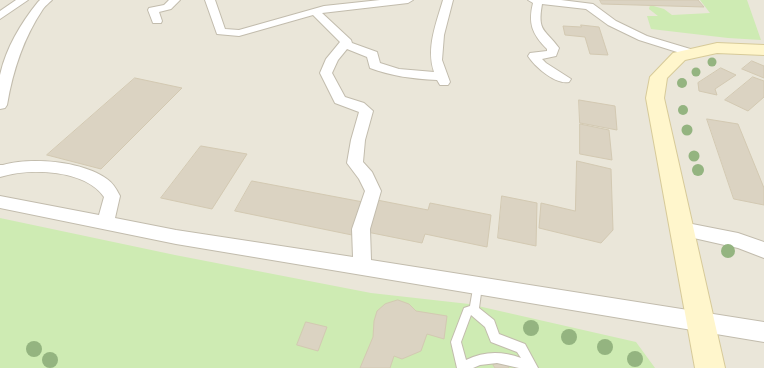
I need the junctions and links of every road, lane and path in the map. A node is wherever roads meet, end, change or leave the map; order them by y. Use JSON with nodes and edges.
{"nodes":[{"id":1,"x":23,"y":0,"type":"edge"},
{"id":2,"x":46,"y":0,"type":"edge"},
{"id":3,"x":148,"y":0,"type":"edge"},
{"id":4,"x":175,"y":0,"type":"edge"},
{"id":5,"x":210,"y":0,"type":"edge"},
{"id":6,"x":408,"y":0,"type":"edge"},
{"id":7,"x":448,"y":0,"type":"edge"},
{"id":8,"x":536,"y":0,"type":"edge"},
{"id":9,"x":586,"y":3,"type":"edge"},
{"id":10,"x":153,"y":10,"type":"junction"},
{"id":11,"x":315,"y":12,"type":"junction"},
{"id":12,"x":0,"y":16,"type":"edge"},
{"id":13,"x":157,"y":21,"type":"dead end"},
{"id":14,"x":345,"y":45,"type":"junction"},
{"id":15,"x":764,"y":50,"type":"edge"},
{"id":16,"x":693,"y":53,"type":"junction"},
{"id":17,"x":565,"y":79,"type":"dead end"},
{"id":18,"x":0,"y":105,"type":"edge"},
{"id":19,"x":0,"y":170,"type":"edge"},
{"id":20,"x":0,"y":202,"type":"edge"},
{"id":21,"x":105,"y":223,"type":"junction"},
{"id":22,"x":682,"y":229,"type":"junction"},
{"id":23,"x":764,"y":250,"type":"edge"},
{"id":24,"x":362,"y":267,"type":"junction"},
{"id":25,"x":477,"y":286,"type":"junction"},
{"id":26,"x":474,"y":310,"type":"junction"},
{"id":27,"x":701,"y":322,"type":"junction"},
{"id":28,"x":764,"y":332,"type":"edge"},
{"id":29,"x":462,"y":368,"type":"edge"},
{"id":30,"x":533,"y":368,"type":"edge"},
{"id":31,"x":710,"y":368,"type":"edge"}],
"edges":[{"from":1,"to":12,"type":"street"},
{"from":2,"to":18,"type":"street"},
{"from":3,"to":10,"type":"street"},
{"from":4,"to":10,"type":"street"},
{"from":5,"to":11,"type":"street"},
{"from":6,"to":11,"type":"street"},
{"from":7,"to":14,"type":"street"},
{"from":8,"to":9,"type":"street"},
{"from":8,"to":17,"type":"street"},
{"from":9,"to":16,"type":"street"},
{"from":10,"to":13,"type":"street"},
{"from":11,"to":14,"type":"street"},
{"from":14,"to":24,"type":"street"},
{"from":15,"to":16,"type":"main road"},
{"from":16,"to":22,"type":"main road"},
{"from":19,"to":21,"type":"street"},
{"from":20,"to":21,"type":"street"},
{"from":21,"to":24,"type":"street"},
{"from":22,"to":23,"type":"street"},
{"from":22,"to":27,"type":"main road"},
{"from":24,"to":25,"type":"street"},
{"from":25,"to":26,"type":"lane"},
{"from":25,"to":27,"type":"street"},
{"from":26,"to":29,"type":"lane"},
{"from":26,"to":30,"type":"lane"},
{"from":27,"to":28,"type":"street"},
{"from":27,"to":31,"type":"main road"},
{"from":29,"to":30,"type":"lane"}]}
